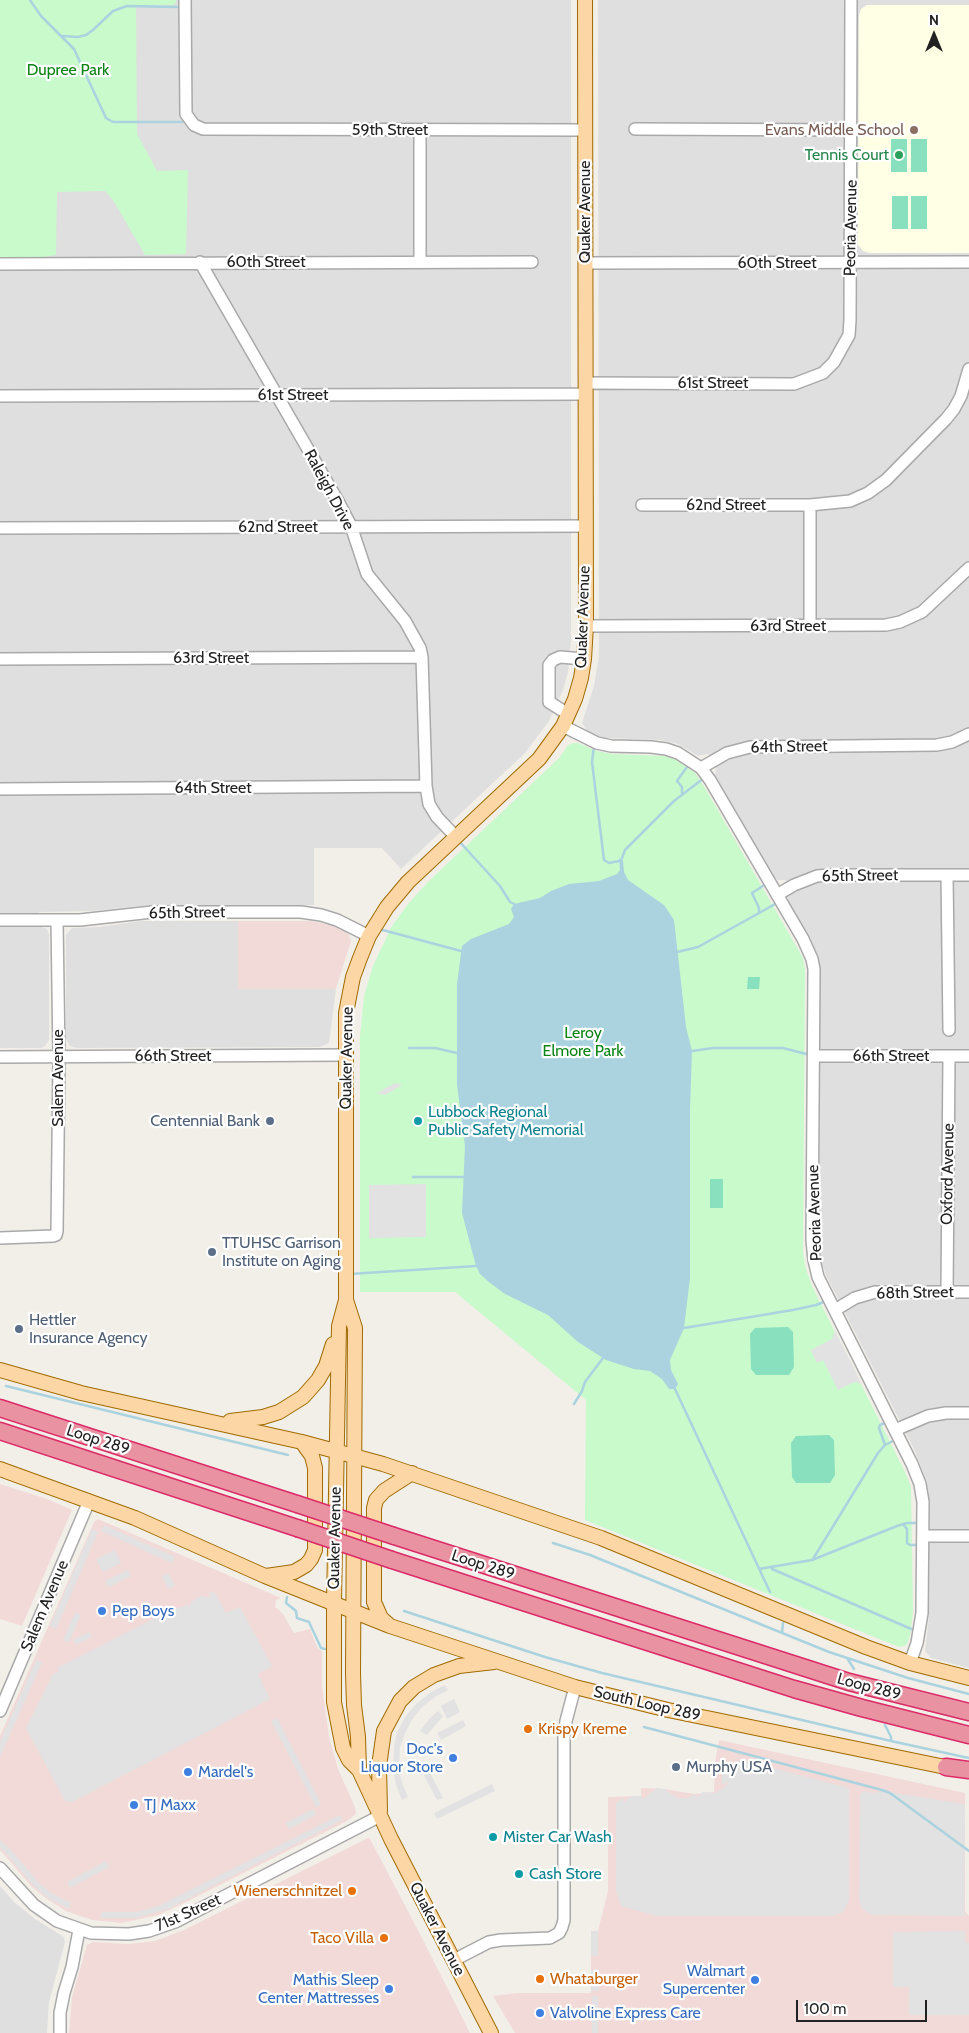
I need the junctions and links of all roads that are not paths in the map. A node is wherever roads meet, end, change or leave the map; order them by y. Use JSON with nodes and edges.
{"nodes":[{"id":1,"x":185,"y":0,"type":"edge"},
{"id":2,"x":585,"y":0,"type":"edge"},
{"id":3,"x":851,"y":0,"type":"edge"},
{"id":4,"x":635,"y":129,"type":"dead end"},
{"id":5,"x":420,"y":130,"type":"junction"},
{"id":6,"x":585,"y":130,"type":"junction"},
{"id":7,"x":852,"y":130,"type":"junction"},
{"id":8,"x":420,"y":261,"type":"junction"},
{"id":9,"x":200,"y":262,"type":"junction"},
{"id":10,"x":532,"y":262,"type":"dead end"},
{"id":11,"x":851,"y":262,"type":"junction"},
{"id":12,"x":969,"y":262,"type":"edge"},
{"id":13,"x":585,"y":263,"type":"junction"},
{"id":14,"x":0,"y":264,"type":"edge"},
{"id":15,"x":834,"y":362,"type":"joint"},
{"id":16,"x":969,"y":369,"type":"edge"},
{"id":17,"x":586,"y":389,"type":"junction"},
{"id":18,"x":276,"y":395,"type":"junction"},
{"id":19,"x":0,"y":396,"type":"edge"},
{"id":20,"x":642,"y":505,"type":"dead end"},
{"id":21,"x":810,"y":505,"type":"junction"},
{"id":22,"x":351,"y":526,"type":"junction"},
{"id":23,"x":586,"y":526,"type":"junction"},
{"id":24,"x":0,"y":528,"type":"edge"},
{"id":25,"x":969,"y":568,"type":"edge"},
{"id":26,"x":586,"y":626,"type":"junction"},
{"id":27,"x":810,"y":626,"type":"junction"},
{"id":28,"x":422,"y":657,"type":"junction"},
{"id":29,"x":0,"y":659,"type":"edge"},
{"id":30,"x":584,"y":659,"type":"junction"},
{"id":31,"x":565,"y":720,"type":"junction"},
{"id":32,"x":969,"y":734,"type":"edge"},
{"id":33,"x":701,"y":768,"type":"junction"},
{"id":34,"x":426,"y":786,"type":"junction"},
{"id":35,"x":0,"y":789,"type":"edge"},
{"id":36,"x":456,"y":836,"type":"junction"},
{"id":37,"x":947,"y":875,"type":"junction"},
{"id":38,"x":969,"y":875,"type":"edge"},
{"id":39,"x":777,"y":895,"type":"junction"},
{"id":40,"x":0,"y":920,"type":"edge"},
{"id":41,"x":57,"y":920,"type":"junction"},
{"id":42,"x":370,"y":936,"type":"junction"},
{"id":43,"x":949,"y":1030,"type":"dead end"},
{"id":44,"x":345,"y":1055,"type":"junction"},
{"id":45,"x":814,"y":1056,"type":"junction"},
{"id":46,"x":949,"y":1056,"type":"junction"},
{"id":47,"x":969,"y":1056,"type":"edge"},
{"id":48,"x":0,"y":1057,"type":"edge"},
{"id":49,"x":59,"y":1057,"type":"junction"},
{"id":50,"x":0,"y":1238,"type":"edge"},
{"id":51,"x":947,"y":1292,"type":"junction"},
{"id":52,"x":969,"y":1292,"type":"edge"},
{"id":53,"x":346,"y":1300,"type":"junction"},
{"id":54,"x":835,"y":1310,"type":"junction"},
{"id":55,"x":339,"y":1326,"type":"junction"},
{"id":56,"x":0,"y":1370,"type":"edge"},
{"id":57,"x":4,"y":1408,"type":"edge"},
{"id":58,"x":969,"y":1413,"type":"edge"},
{"id":59,"x":215,"y":1422,"type":"junction"},
{"id":60,"x":895,"y":1430,"type":"junction"},
{"id":61,"x":0,"y":1431,"type":"edge"},
{"id":62,"x":0,"y":1438,"type":"edge"},
{"id":63,"x":302,"y":1442,"type":"junction"},
{"id":64,"x":44,"y":1446,"type":"junction"},
{"id":65,"x":336,"y":1451,"type":"junction"},
{"id":66,"x":354,"y":1456,"type":"junction"},
{"id":67,"x":0,"y":1469,"type":"edge"},
{"id":68,"x":412,"y":1473,"type":"junction"},
{"id":69,"x":90,"y":1501,"type":"junction"},
{"id":70,"x":922,"y":1536,"type":"junction"},
{"id":71,"x":969,"y":1536,"type":"edge"},
{"id":72,"x":265,"y":1576,"type":"junction"},
{"id":73,"x":334,"y":1603,"type":"junction"},
{"id":74,"x":353,"y":1611,"type":"junction"},
{"id":75,"x":390,"y":1626,"type":"junction"},
{"id":76,"x":499,"y":1661,"type":"junction"},
{"id":77,"x":910,"y":1663,"type":"junction"},
{"id":78,"x":969,"y":1678,"type":"edge"},
{"id":79,"x":575,"y":1687,"type":"junction"},
{"id":80,"x":0,"y":1711,"type":"edge"},
{"id":81,"x":969,"y":1712,"type":"edge"},
{"id":82,"x":969,"y":1735,"type":"edge"},
{"id":83,"x":946,"y":1767,"type":"joint"},
{"id":84,"x":360,"y":1770,"type":"junction"},
{"id":85,"x":969,"y":1771,"type":"edge"},
{"id":86,"x":380,"y":1816,"type":"junction"},
{"id":87,"x":0,"y":1868,"type":"edge"},
{"id":88,"x":79,"y":1930,"type":"junction"},
{"id":89,"x":454,"y":1960,"type":"junction"},
{"id":90,"x":60,"y":2033,"type":"edge"},
{"id":91,"x":491,"y":2033,"type":"edge"}],
"edges":[{"from":1,"to":5,"type":"street","name":"59th Street"},
{"from":2,"to":6,"type":"main road","name":"Quaker Avenue"},
{"from":3,"to":7,"type":"street","name":"Peoria Avenue"},
{"from":4,"to":7,"type":"street"},
{"from":5,"to":6,"type":"street","name":"59th Street"},
{"from":5,"to":8,"type":"street"},
{"from":6,"to":13,"type":"main road","name":"Quaker Avenue"},
{"from":7,"to":11,"type":"street","name":"Peoria Avenue"},
{"from":8,"to":9,"type":"street","name":"60th Street"},
{"from":8,"to":10,"type":"street","name":"60th Street"},
{"from":9,"to":14,"type":"street","name":"60th Street"},
{"from":9,"to":18,"type":"street","name":"Raleigh Drive"},
{"from":11,"to":12,"type":"street","name":"60th Street"},
{"from":11,"to":13,"type":"street","name":"60th Street"},
{"from":11,"to":15,"type":"street","name":"Peoria Avenue"},
{"from":13,"to":17,"type":"main road","name":"Quaker Avenue"},
{"from":15,"to":17,"type":"street","name":"61st Street"},
{"from":16,"to":21,"type":"street","name":"62nd Street"},
{"from":17,"to":18,"type":"street","name":"61st Street"},
{"from":17,"to":23,"type":"main road","name":"Quaker Avenue"},
{"from":18,"to":19,"type":"street","name":"61st Street"},
{"from":18,"to":22,"type":"street","name":"Raleigh Drive"},
{"from":20,"to":21,"type":"street","name":"62nd Street"},
{"from":21,"to":27,"type":"street"},
{"from":22,"to":23,"type":"street","name":"62nd Street"},
{"from":22,"to":24,"type":"street","name":"62nd Street"},
{"from":22,"to":28,"type":"street","name":"Raleigh Drive"},
{"from":23,"to":26,"type":"main road","name":"Quaker Avenue"},
{"from":25,"to":27,"type":"street","name":"63rd Street"},
{"from":26,"to":27,"type":"street","name":"63rd Street"},
{"from":26,"to":30,"type":"main road","name":"Quaker Avenue"},
{"from":28,"to":29,"type":"street","name":"63rd Street"},
{"from":28,"to":34,"type":"street","name":"Raleigh Drive"},
{"from":30,"to":31,"type":"main road","name":"Quaker Avenue"},
{"from":30,"to":31,"type":"street"},
{"from":31,"to":33,"type":"street"},
{"from":31,"to":36,"type":"main road","name":"Quaker Avenue"},
{"from":32,"to":33,"type":"street","name":"64th Street"},
{"from":33,"to":39,"type":"street","name":"Peoria Avenue"},
{"from":34,"to":35,"type":"street","name":"64th Street"},
{"from":34,"to":36,"type":"street","name":"Raleigh Drive"},
{"from":36,"to":42,"type":"main road","name":"Quaker Avenue"},
{"from":37,"to":38,"type":"street","name":"65th Street"},
{"from":37,"to":39,"type":"street","name":"65th Street"},
{"from":37,"to":43,"type":"street"},
{"from":39,"to":45,"type":"street","name":"Peoria Avenue"},
{"from":40,"to":41,"type":"street","name":"65th Street"},
{"from":41,"to":42,"type":"street","name":"65th Street"},
{"from":41,"to":49,"type":"street","name":"Salem Avenue"},
{"from":42,"to":44,"type":"main road","name":"Quaker Avenue"},
{"from":44,"to":49,"type":"street","name":"66th Street"},
{"from":44,"to":53,"type":"main road","name":"Quaker Avenue"},
{"from":45,"to":46,"type":"street","name":"66th Street"},
{"from":45,"to":54,"type":"street","name":"Peoria Avenue"},
{"from":46,"to":47,"type":"street","name":"66th Street"},
{"from":46,"to":51,"type":"street","name":"Oxford Avenue"},
{"from":48,"to":49,"type":"street","name":"66th Street"},
{"from":49,"to":50,"type":"street","name":"Salem Avenue"},
{"from":51,"to":52,"type":"street","name":"68th Street"},
{"from":51,"to":54,"type":"street","name":"68th Street"},
{"from":53,"to":55,"type":"main road","name":"Quaker Avenue"},
{"from":53,"to":66,"type":"main road","name":"Quaker Avenue"},
{"from":54,"to":60,"type":"street","name":"Peoria Avenue"},
{"from":55,"to":59,"type":"main road"},
{"from":55,"to":65,"type":"main road","name":"Quaker Avenue"},
{"from":56,"to":59,"type":"main road"},
{"from":57,"to":81,"type":"highway","name":"Loop 289","bridge":true},
{"from":58,"to":60,"type":"street"},
{"from":59,"to":63,"type":"main road"},
{"from":60,"to":70,"type":"street","name":"Peoria Avenue"},
{"from":61,"to":64,"type":"highway","name":"Loop 289"},
{"from":62,"to":64,"type":"highway"},
{"from":63,"to":65,"type":"main road"},
{"from":63,"to":72,"type":"main road"},
{"from":64,"to":82,"type":"highway","name":"Loop 289","bridge":true},
{"from":65,"to":66,"type":"main road"},
{"from":65,"to":73,"type":"main road","name":"Quaker Avenue"},
{"from":66,"to":68,"type":"main road"},
{"from":66,"to":74,"type":"main road","name":"Quaker Avenue"},
{"from":67,"to":69,"type":"main road","name":"South Loop 289"},
{"from":68,"to":75,"type":"main road"},
{"from":68,"to":77,"type":"main road"},
{"from":69,"to":72,"type":"main road","name":"South Loop 289"},
{"from":69,"to":80,"type":"street","name":"Salem Avenue"},
{"from":70,"to":71,"type":"street"},
{"from":70,"to":77,"type":"street","name":"Peoria Avenue"},
{"from":72,"to":73,"type":"main road","name":"South Loop 289"},
{"from":73,"to":74,"type":"main road","name":"South Loop 289"},
{"from":73,"to":84,"type":"main road","name":"Quaker Avenue"},
{"from":74,"to":75,"type":"main road","name":"South Loop 289"},
{"from":74,"to":84,"type":"main road","name":"Quaker Avenue"},
{"from":75,"to":76,"type":"main road","name":"South Loop 289"},
{"from":76,"to":79,"type":"main road","name":"South Loop 289"},
{"from":76,"to":86,"type":"main road"},
{"from":77,"to":78,"type":"main road"},
{"from":79,"to":83,"type":"main road","name":"South Loop 289"},
{"from":79,"to":89,"type":"street"},
{"from":83,"to":85,"type":"highway"},
{"from":84,"to":86,"type":"main road","name":"Quaker Avenue"},
{"from":86,"to":88,"type":"street","name":"71st Street"},
{"from":86,"to":89,"type":"main road","name":"Quaker Avenue"},
{"from":87,"to":88,"type":"street","name":"71st Street"},
{"from":88,"to":90,"type":"street"},
{"from":89,"to":91,"type":"main road","name":"Quaker Avenue"}]}
